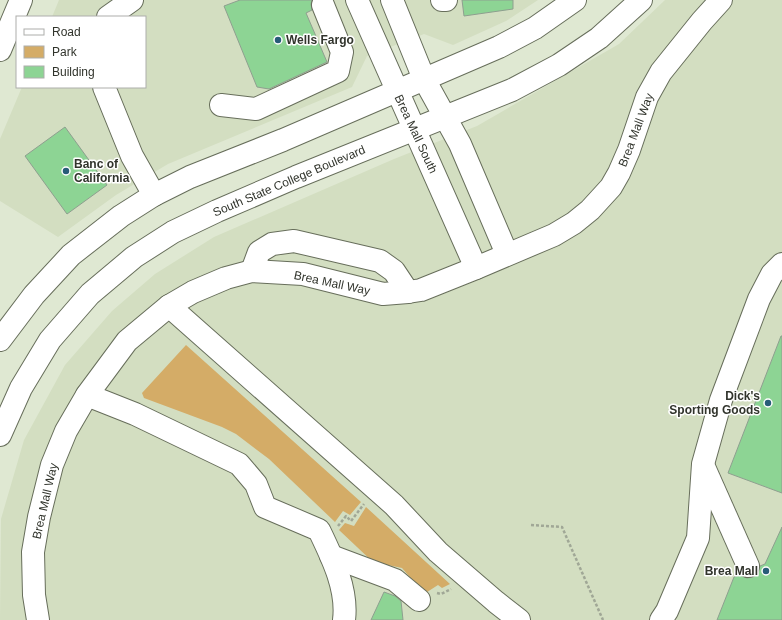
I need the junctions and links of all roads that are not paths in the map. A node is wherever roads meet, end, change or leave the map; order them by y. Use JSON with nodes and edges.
{"nodes":[{"id":1,"x":21,"y":0,"type":"edge"},
{"id":2,"x":132,"y":0,"type":"edge"},
{"id":3,"x":357,"y":0,"type":"edge"},
{"id":4,"x":392,"y":0,"type":"edge"},
{"id":5,"x":442,"y":0,"type":"edge"},
{"id":6,"x":446,"y":0,"type":"edge"},
{"id":7,"x":575,"y":0,"type":"edge"},
{"id":8,"x":641,"y":0,"type":"edge"},
{"id":9,"x":721,"y":0,"type":"edge"},
{"id":10,"x":323,"y":5,"type":"dead end"},
{"id":11,"x":109,"y":16,"type":"edge"},
{"id":12,"x":0,"y":50,"type":"edge"},
{"id":13,"x":424,"y":79,"type":"junction"},
{"id":14,"x":104,"y":88,"type":"edge"},
{"id":15,"x":396,"y":91,"type":"junction"},
{"id":16,"x":221,"y":105,"type":"dead end"},
{"id":17,"x":446,"y":117,"type":"junction"},
{"id":18,"x":415,"y":129,"type":"junction"},
{"id":19,"x":154,"y":195,"type":"junction"},
{"id":20,"x":507,"y":254,"type":"junction"},
{"id":21,"x":782,"y":264,"type":"edge"},
{"id":22,"x":476,"y":268,"type":"junction"},
{"id":23,"x":252,"y":271,"type":"junction"},
{"id":24,"x":408,"y":292,"type":"junction"},
{"id":25,"x":169,"y":306,"type":"junction"},
{"id":26,"x":0,"y":340,"type":"edge"},
{"id":27,"x":88,"y":395,"type":"junction"},
{"id":28,"x":0,"y":435,"type":"edge"},
{"id":29,"x":703,"y":464,"type":"junction"},
{"id":30,"x":331,"y":556,"type":"junction"},
{"id":31,"x":748,"y":566,"type":"dead end"},
{"id":32,"x":419,"y":600,"type":"dead end"},
{"id":33,"x":38,"y":620,"type":"edge"},
{"id":34,"x":344,"y":620,"type":"edge"},
{"id":35,"x":518,"y":620,"type":"edge"},
{"id":36,"x":661,"y":620,"type":"edge"}],
"edges":[{"from":1,"to":12,"type":"main road"},
{"from":2,"to":11,"type":"main road"},
{"from":3,"to":15,"type":"main road","name":"Brea Mall South"},
{"from":4,"to":13,"type":"main road"},
{"from":5,"to":6,"type":"main road"},
{"from":7,"to":13,"type":"main road"},
{"from":8,"to":17,"type":"main road","name":"South State College Boulevard"},
{"from":9,"to":20,"type":"main road","name":"Brea Mall Way"},
{"from":10,"to":16,"type":"main road"},
{"from":13,"to":15,"type":"main road"},
{"from":13,"to":17,"type":"main road"},
{"from":14,"to":19,"type":"main road"},
{"from":15,"to":18,"type":"main road","name":"Brea Mall South"},
{"from":15,"to":19,"type":"main road"},
{"from":17,"to":18,"type":"main road","name":"South State College Boulevard"},
{"from":17,"to":20,"type":"main road"},
{"from":18,"to":22,"type":"main road","name":"Brea Mall South"},
{"from":18,"to":28,"type":"main road","name":"South State College Boulevard"},
{"from":19,"to":26,"type":"main road"},
{"from":20,"to":22,"type":"main road","name":"Brea Mall Way"},
{"from":21,"to":29,"type":"main road"},
{"from":22,"to":24,"type":"main road","name":"Brea Mall Way"},
{"from":23,"to":24,"type":"main road","name":"Brea Mall Way"},
{"from":23,"to":24,"type":"main road"},
{"from":23,"to":25,"type":"main road","name":"Brea Mall Way"},
{"from":25,"to":27,"type":"main road","name":"Brea Mall Way"},
{"from":25,"to":35,"type":"main road"},
{"from":27,"to":30,"type":"main road"},
{"from":27,"to":33,"type":"main road","name":"Brea Mall Way"},
{"from":29,"to":31,"type":"main road"},
{"from":29,"to":36,"type":"main road"},
{"from":30,"to":32,"type":"main road"},
{"from":30,"to":34,"type":"main road"}]}
